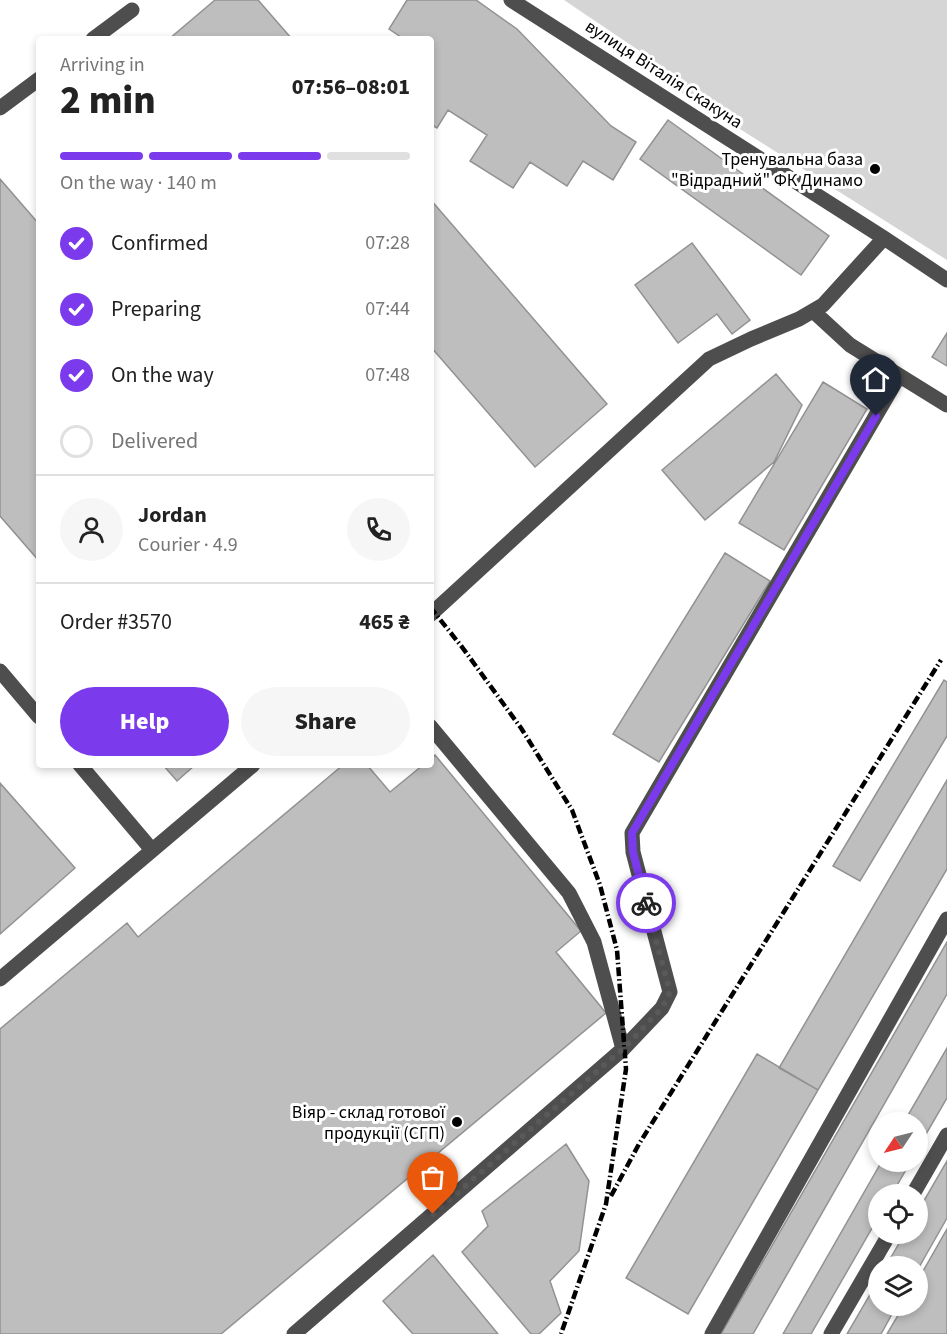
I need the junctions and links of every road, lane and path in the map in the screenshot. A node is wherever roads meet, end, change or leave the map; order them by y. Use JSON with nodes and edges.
{"nodes":[{"id":1,"x":511,"y":0,"type":"edge"},
{"id":2,"x":132,"y":10,"type":"dead end"},
{"id":3,"x":97,"y":36,"type":"edge"},
{"id":4,"x":36,"y":81,"type":"edge"},
{"id":5,"x":0,"y":108,"type":"edge"},
{"id":6,"x":884,"y":238,"type":"junction"},
{"id":7,"x":947,"y":280,"type":"edge"},
{"id":8,"x":813,"y":311,"type":"junction"},
{"id":9,"x":899,"y":376,"type":"junction"},
{"id":10,"x":947,"y":405,"type":"edge"},
{"id":11,"x":434,"y":611,"type":"edge"},
{"id":12,"x":0,"y":671,"type":"edge"},
{"id":13,"x":36,"y":713,"type":"edge"},
{"id":14,"x":434,"y":731,"type":"edge"},
{"id":15,"x":83,"y":768,"type":"edge"},
{"id":16,"x":249,"y":768,"type":"edge"},
{"id":17,"x":152,"y":850,"type":"junction"},
{"id":18,"x":947,"y":920,"type":"edge"},
{"id":19,"x":0,"y":979,"type":"edge"},
{"id":20,"x":623,"y":1049,"type":"junction"},
{"id":21,"x":947,"y":1135,"type":"edge"},
{"id":22,"x":919,"y":1184,"type":"edge"},
{"id":23,"x":884,"y":1244,"type":"edge"},
{"id":24,"x":294,"y":1334,"type":"edge"},
{"id":25,"x":712,"y":1334,"type":"edge"},
{"id":26,"x":831,"y":1334,"type":"edge"}],
"edges":[{"from":1,"to":6,"type":"street","name":"вулиця Віталія Скакуна"},
{"from":2,"to":3,"type":"street"},
{"from":4,"to":5,"type":"street"},
{"from":6,"to":7,"type":"street","name":"вулиця Віталія Скакуна"},
{"from":6,"to":8,"type":"street"},
{"from":8,"to":9,"type":"street"},
{"from":8,"to":11,"type":"street"},
{"from":9,"to":10,"type":"street"},
{"from":9,"to":20,"type":"street"},
{"from":12,"to":13,"type":"street"},
{"from":14,"to":20,"type":"street"},
{"from":15,"to":17,"type":"street"},
{"from":16,"to":17,"type":"street"},
{"from":17,"to":19,"type":"street"},
{"from":18,"to":25,"type":"street"},
{"from":20,"to":24,"type":"street"},
{"from":21,"to":22,"type":"street"},
{"from":23,"to":26,"type":"street"}]}
